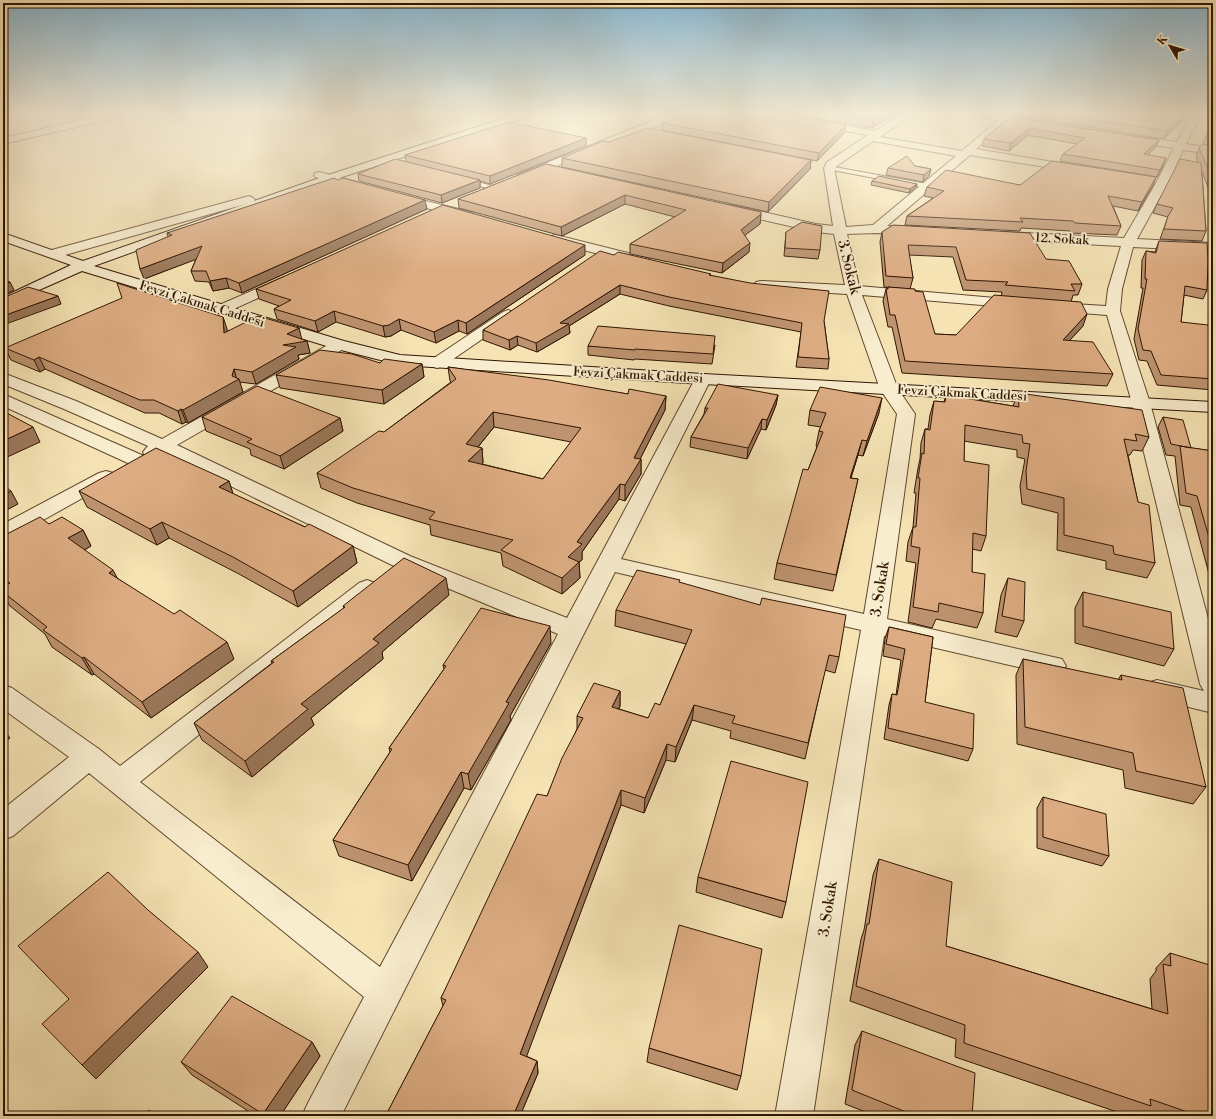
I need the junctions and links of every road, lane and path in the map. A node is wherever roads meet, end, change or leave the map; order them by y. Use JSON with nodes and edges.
{"nodes":[{"id":1,"x":353,"y":166,"type":"edge"},
{"id":2,"x":361,"y":166,"type":"edge"},
{"id":3,"x":949,"y":166,"type":"edge"},
{"id":4,"x":1059,"y":166,"type":"edge"},
{"id":5,"x":1166,"y":166,"type":"edge"},
{"id":6,"x":544,"y":167,"type":"joint"},
{"id":7,"x":825,"y":167,"type":"joint"},
{"id":8,"x":1084,"y":170,"type":"edge"},
{"id":9,"x":567,"y":172,"type":"edge"},
{"id":10,"x":324,"y":176,"type":"junction"},
{"id":11,"x":458,"y":178,"type":"edge"},
{"id":12,"x":927,"y":186,"type":"junction"},
{"id":13,"x":367,"y":188,"type":"edge"},
{"id":14,"x":494,"y":188,"type":"junction"},
{"id":15,"x":382,"y":192,"type":"edge"},
{"id":16,"x":249,"y":200,"type":"junction"},
{"id":17,"x":722,"y":207,"type":"edge"},
{"id":18,"x":442,"y":209,"type":"junction"},
{"id":19,"x":428,"y":215,"type":"edge"},
{"id":20,"x":480,"y":219,"type":"edge"},
{"id":21,"x":876,"y":229,"type":"junction"},
{"id":22,"x":840,"y":231,"type":"junction"},
{"id":23,"x":931,"y":232,"type":"edge"},
{"id":24,"x":541,"y":235,"type":"edge"},
{"id":25,"x":994,"y":236,"type":"edge"},
{"id":26,"x":3,"y":237,"type":"edge"},
{"id":27,"x":1128,"y":243,"type":"junction"},
{"id":28,"x":1213,"y":247,"type":"edge"},
{"id":29,"x":601,"y":252,"type":"junction"},
{"id":30,"x":53,"y":254,"type":"junction"},
{"id":31,"x":588,"y":261,"type":"edge"},
{"id":32,"x":80,"y":264,"type":"junction"},
{"id":33,"x":656,"y":264,"type":"edge"},
{"id":34,"x":293,"y":277,"type":"edge"},
{"id":35,"x":746,"y":283,"type":"edge"},
{"id":36,"x":853,"y":290,"type":"junction"},
{"id":37,"x":3,"y":297,"type":"edge"},
{"id":38,"x":3,"y":302,"type":"edge"},
{"id":39,"x":522,"y":305,"type":"edge"},
{"id":40,"x":222,"y":309,"type":"junction"},
{"id":41,"x":1113,"y":311,"type":"junction"},
{"id":42,"x":339,"y":345,"type":"junction"},
{"id":43,"x":437,"y":363,"type":"junction"},
{"id":44,"x":3,"y":378,"type":"edge"},
{"id":45,"x":703,"y":379,"type":"junction"},
{"id":46,"x":889,"y":389,"type":"junction"},
{"id":47,"x":3,"y":399,"type":"edge"},
{"id":48,"x":1140,"y":403,"type":"junction"},
{"id":49,"x":1213,"y":407,"type":"edge"},
{"id":50,"x":163,"y":446,"type":"junction"},
{"id":51,"x":137,"y":460,"type":"junction"},
{"id":52,"x":3,"y":533,"type":"edge"},
{"id":53,"x":402,"y":560,"type":"junction"},
{"id":54,"x":608,"y":564,"type":"junction"},
{"id":55,"x":874,"y":625,"type":"junction"},
{"id":56,"x":573,"y":630,"type":"junction"},
{"id":57,"x":1074,"y":671,"type":"edge"},
{"id":58,"x":1213,"y":684,"type":"edge"},
{"id":59,"x":1136,"y":686,"type":"edge"},
{"id":60,"x":3,"y":695,"type":"edge"},
{"id":61,"x":1213,"y":703,"type":"edge"},
{"id":62,"x":89,"y":757,"type":"junction"},
{"id":63,"x":119,"y":782,"type":"junction"},
{"id":64,"x":3,"y":827,"type":"edge"},
{"id":65,"x":385,"y":992,"type":"junction"},
{"id":66,"x":321,"y":1116,"type":"edge"},
{"id":67,"x":794,"y":1116,"type":"edge"}],
"edges":[{"from":1,"to":10,"type":"street"},
{"from":2,"to":10,"type":"street"},
{"from":3,"to":12,"type":"street"},
{"from":4,"to":8,"type":"street"},
{"from":5,"to":27,"type":"street"},
{"from":6,"to":9,"type":"street"},
{"from":6,"to":14,"type":"street"},
{"from":7,"to":12,"type":"lane"},
{"from":7,"to":22,"type":"street","name":"3. Sokak"},
{"from":10,"to":13,"type":"street"},
{"from":10,"to":16,"type":"street"},
{"from":10,"to":32,"type":"street"},
{"from":11,"to":14,"type":"lane"},
{"from":12,"to":21,"type":"street"},
{"from":14,"to":18,"type":"street"},
{"from":15,"to":18,"type":"street"},
{"from":16,"to":30,"type":"street"},
{"from":16,"to":32,"type":"street"},
{"from":17,"to":22,"type":"street"},
{"from":18,"to":19,"type":"street"},
{"from":18,"to":20,"type":"street"},
{"from":21,"to":22,"type":"street"},
{"from":21,"to":23,"type":"street"},
{"from":22,"to":36,"type":"street","name":"3. Sokak"},
{"from":24,"to":29,"type":"street"},
{"from":25,"to":27,"type":"street","name":"12. Sokak"},
{"from":26,"to":30,"type":"street","name":"Fevzi Çakmak Caddesi"},
{"from":27,"to":28,"type":"street","name":"12. Sokak"},
{"from":27,"to":41,"type":"street"},
{"from":29,"to":31,"type":"street"},
{"from":29,"to":33,"type":"street"},
{"from":30,"to":32,"type":"street","name":"Fevzi Çakmak Caddesi"},
{"from":32,"to":37,"type":"street"},
{"from":32,"to":38,"type":"street"},
{"from":32,"to":40,"type":"street","name":"Fevzi Çakmak Caddesi"},
{"from":34,"to":40,"type":"street"},
{"from":35,"to":36,"type":"street"},
{"from":36,"to":41,"type":"street"},
{"from":36,"to":46,"type":"street","name":"3. Sokak"},
{"from":39,"to":43,"type":"street"},
{"from":40,"to":42,"type":"street","name":"Fevzi Çakmak Caddesi"},
{"from":41,"to":48,"type":"street"},
{"from":42,"to":43,"type":"street","name":"Fevzi Çakmak Caddesi"},
{"from":42,"to":50,"type":"street"},
{"from":43,"to":45,"type":"street","name":"Fevzi Çakmak Caddesi"},
{"from":44,"to":50,"type":"street"},
{"from":45,"to":46,"type":"street","name":"Fevzi Çakmak Caddesi"},
{"from":45,"to":54,"type":"street"},
{"from":46,"to":48,"type":"street","name":"Fevzi Çakmak Caddesi"},
{"from":46,"to":55,"type":"street","name":"3. Sokak"},
{"from":47,"to":51,"type":"street"},
{"from":48,"to":49,"type":"street","name":"Fevzi Çakmak Caddesi"},
{"from":48,"to":58,"type":"street"},
{"from":50,"to":51,"type":"street"},
{"from":50,"to":53,"type":"street"},
{"from":51,"to":52,"type":"street"},
{"from":53,"to":56,"type":"street"},
{"from":53,"to":63,"type":"street"},
{"from":54,"to":55,"type":"street"},
{"from":54,"to":56,"type":"street"},
{"from":55,"to":57,"type":"street"},
{"from":55,"to":67,"type":"street","name":"3. Sokak"},
{"from":56,"to":65,"type":"street"},
{"from":59,"to":61,"type":"street"},
{"from":60,"to":62,"type":"street"},
{"from":62,"to":63,"type":"street"},
{"from":62,"to":64,"type":"street"},
{"from":63,"to":65,"type":"street"},
{"from":65,"to":66,"type":"street"}]}
